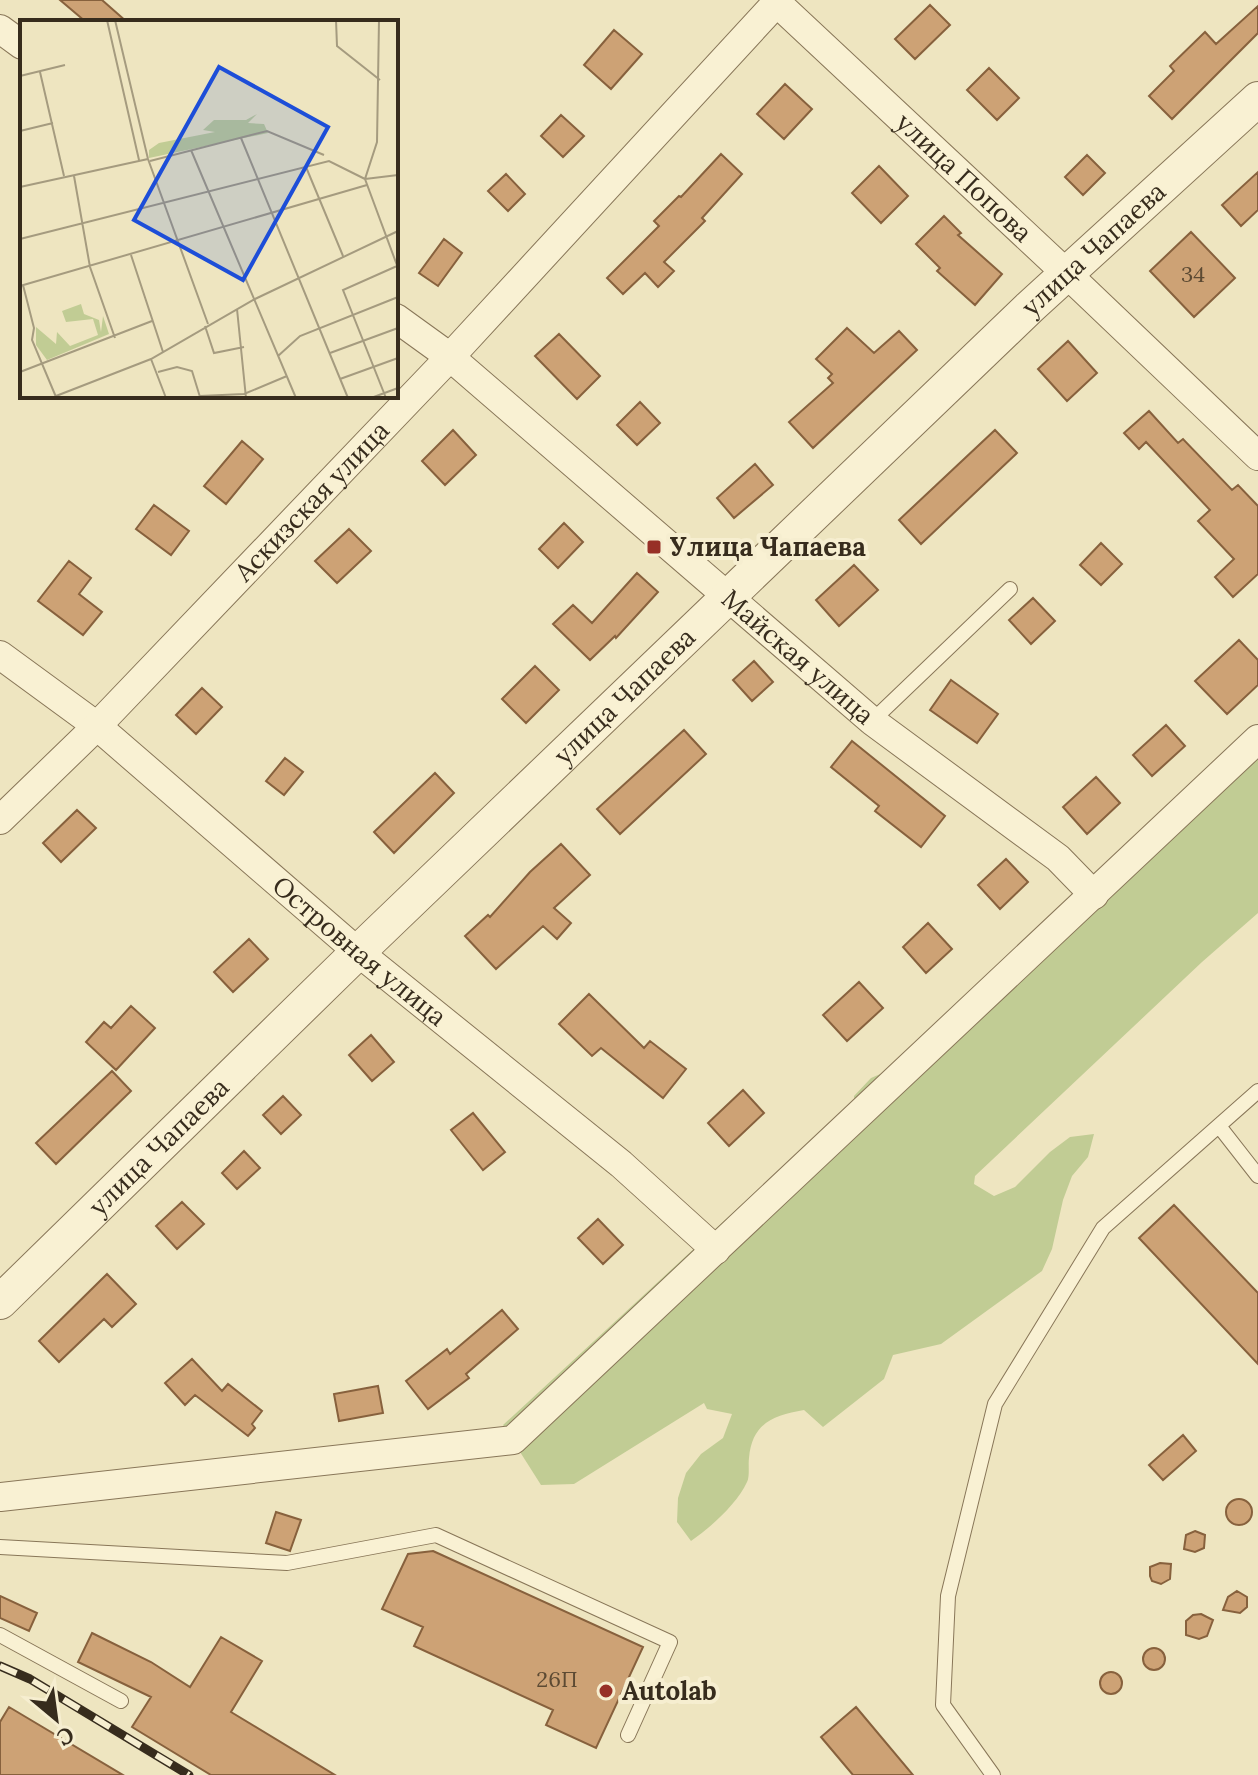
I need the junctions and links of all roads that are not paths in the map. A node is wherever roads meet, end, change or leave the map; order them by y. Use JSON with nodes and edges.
{"nodes":[{"id":1,"x":776,"y":1,"type":"edge"},
{"id":2,"x":0,"y":29,"type":"edge"},
{"id":3,"x":20,"y":44,"type":"edge"},
{"id":4,"x":1258,"y":99,"type":"edge"},
{"id":5,"x":1066,"y":273,"type":"junction"},
{"id":6,"x":398,"y":319,"type":"edge"},
{"id":7,"x":450,"y":357,"type":"junction"},
{"id":8,"x":1258,"y":456,"type":"edge"},
{"id":9,"x":1010,"y":589,"type":"dead end"},
{"id":10,"x":727,"y":598,"type":"junction"},
{"id":11,"x":0,"y":655,"type":"edge"},
{"id":12,"x":872,"y":721,"type":"junction"},
{"id":13,"x":97,"y":726,"type":"junction"},
{"id":14,"x":1258,"y":739,"type":"edge"},
{"id":15,"x":0,"y":820,"type":"edge"},
{"id":16,"x":1094,"y":895,"type":"junction"},
{"id":17,"x":358,"y":952,"type":"junction"},
{"id":18,"x":1258,"y":1091,"type":"edge"},
{"id":19,"x":1219,"y":1126,"type":"junction"},
{"id":20,"x":1258,"y":1176,"type":"edge"},
{"id":21,"x":716,"y":1250,"type":"junction"},
{"id":22,"x":0,"y":1302,"type":"edge"},
{"id":23,"x":0,"y":1497,"type":"edge"},
{"id":24,"x":0,"y":1547,"type":"edge"},
{"id":25,"x":0,"y":1635,"type":"edge"},
{"id":26,"x":121,"y":1701,"type":"dead end"},
{"id":27,"x":628,"y":1735,"type":"dead end"},
{"id":28,"x":993,"y":1775,"type":"edge"}],
"edges":[{"from":1,"to":5,"type":"street","name":"улица Попова"},
{"from":1,"to":7,"type":"street","name":"Аскизская улица"},
{"from":2,"to":3,"type":"street"},
{"from":4,"to":5,"type":"street","name":"улица Чапаева"},
{"from":5,"to":8,"type":"street","name":"улица Попова"},
{"from":5,"to":10,"type":"street","name":"улица Чапаева"},
{"from":6,"to":7,"type":"street","name":"Майская улица"},
{"from":7,"to":10,"type":"street","name":"Майская улица"},
{"from":7,"to":13,"type":"street","name":"Аскизская улица"},
{"from":9,"to":12,"type":"lane"},
{"from":10,"to":12,"type":"street","name":"Майская улица"},
{"from":10,"to":17,"type":"street","name":"улица Чапаева"},
{"from":11,"to":13,"type":"street","name":"Островная улица"},
{"from":12,"to":16,"type":"street","name":"Майская улица"},
{"from":13,"to":15,"type":"street","name":"Аскизская улица"},
{"from":13,"to":17,"type":"street","name":"Островная улица"},
{"from":14,"to":16,"type":"street"},
{"from":16,"to":21,"type":"street"},
{"from":17,"to":21,"type":"street","name":"Островная улица"},
{"from":17,"to":22,"type":"street","name":"улица Чапаева"},
{"from":18,"to":19,"type":"lane"},
{"from":19,"to":20,"type":"lane"},
{"from":19,"to":28,"type":"lane"},
{"from":21,"to":23,"type":"street"},
{"from":24,"to":27,"type":"lane"},
{"from":25,"to":26,"type":"lane"}]}
